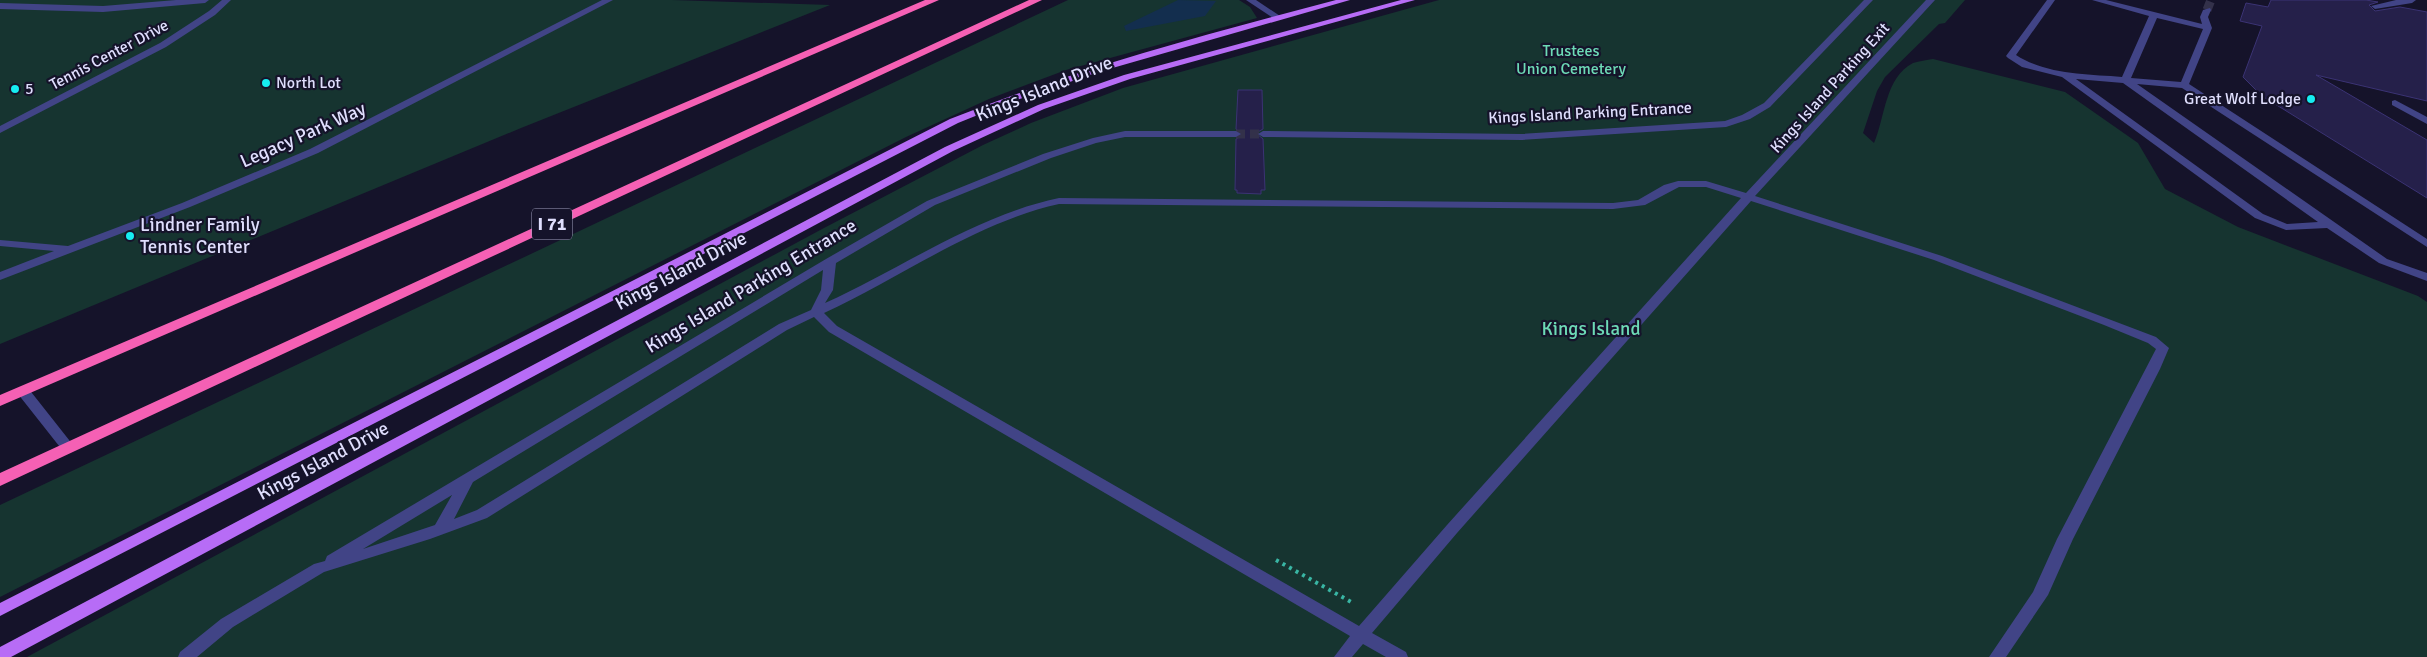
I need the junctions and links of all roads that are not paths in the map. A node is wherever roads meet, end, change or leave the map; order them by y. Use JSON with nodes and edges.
{"nodes":[{"id":1,"x":205,"y":0,"type":"edge"},
{"id":2,"x":227,"y":0,"type":"edge"},
{"id":3,"x":609,"y":0,"type":"edge"},
{"id":4,"x":934,"y":0,"type":"edge"},
{"id":5,"x":1037,"y":0,"type":"edge"},
{"id":6,"x":1250,"y":0,"type":"edge"},
{"id":7,"x":1346,"y":0,"type":"edge"},
{"id":8,"x":1411,"y":0,"type":"edge"},
{"id":9,"x":1869,"y":0,"type":"edge"},
{"id":10,"x":1931,"y":0,"type":"edge"},
{"id":11,"x":2051,"y":0,"type":"edge"},
{"id":12,"x":2096,"y":0,"type":"edge"},
{"id":13,"x":2412,"y":0,"type":"edge"},
{"id":14,"x":0,"y":6,"type":"edge"},
{"id":15,"x":2375,"y":6,"type":"dead end"},
{"id":16,"x":2207,"y":10,"type":"tunnel mouth"},
{"id":17,"x":2154,"y":15,"type":"junction"},
{"id":18,"x":1279,"y":18,"type":"junction"},
{"id":19,"x":2208,"y":28,"type":"junction"},
{"id":20,"x":2065,"y":75,"type":"junction"},
{"id":21,"x":2125,"y":80,"type":"junction"},
{"id":22,"x":2184,"y":85,"type":"junction"},
{"id":23,"x":2395,"y":103,"type":"dead end"},
{"id":24,"x":2427,"y":121,"type":"edge"},
{"id":25,"x":0,"y":130,"type":"edge"},
{"id":26,"x":1236,"y":134,"type":"tunnel mouth"},
{"id":27,"x":1263,"y":134,"type":"tunnel mouth"},
{"id":28,"x":1750,"y":195,"type":"junction"},
{"id":29,"x":2329,"y":225,"type":"junction"},
{"id":30,"x":0,"y":243,"type":"edge"},
{"id":31,"x":2427,"y":244,"type":"edge"},
{"id":32,"x":70,"y":249,"type":"junction"},
{"id":33,"x":830,"y":261,"type":"junction"},
{"id":34,"x":0,"y":276,"type":"edge"},
{"id":35,"x":2427,"y":277,"type":"edge"},
{"id":36,"x":816,"y":312,"type":"junction"},
{"id":37,"x":23,"y":391,"type":"junction"},
{"id":38,"x":0,"y":401,"type":"edge"},
{"id":39,"x":68,"y":448,"type":"junction"},
{"id":40,"x":0,"y":480,"type":"edge"},
{"id":41,"x":467,"y":480,"type":"junction"},
{"id":42,"x":441,"y":529,"type":"junction"},
{"id":43,"x":319,"y":568,"type":"junction"},
{"id":44,"x":0,"y":610,"type":"edge"},
{"id":45,"x":1361,"y":635,"type":"junction"},
{"id":46,"x":0,"y":654,"type":"edge"},
{"id":47,"x":186,"y":657,"type":"edge"},
{"id":48,"x":1342,"y":657,"type":"edge"},
{"id":49,"x":1400,"y":657,"type":"edge"},
{"id":50,"x":1997,"y":657,"type":"edge"}],
"edges":[{"from":1,"to":14,"type":"lane"},
{"from":2,"to":25,"type":"lane","name":"Tennis Center Drive"},
{"from":3,"to":32,"type":"lane","name":"Legacy Park Way"},
{"from":4,"to":37,"type":"highway"},
{"from":5,"to":39,"type":"highway","number":"I 71"},
{"from":6,"to":18,"type":"lane"},
{"from":7,"to":18,"type":"main road","name":"Kings Island Drive"},
{"from":8,"to":46,"type":"main road","name":"Kings Island Drive"},
{"from":9,"to":27,"type":"lane","name":"Kings Island Parking Entrance"},
{"from":10,"to":28,"type":"lane","name":"Kings Island Parking Exit"},
{"from":11,"to":20,"type":"lane"},
{"from":12,"to":17,"type":"lane"},
{"from":13,"to":15,"type":"lane"},
{"from":16,"to":19,"type":"lane"},
{"from":17,"to":19,"type":"lane"},
{"from":17,"to":21,"type":"lane"},
{"from":18,"to":44,"type":"main road","name":"Kings Island Drive"},
{"from":19,"to":22,"type":"lane"},
{"from":20,"to":21,"type":"lane"},
{"from":20,"to":29,"type":"lane"},
{"from":21,"to":22,"type":"lane"},
{"from":21,"to":29,"type":"lane"},
{"from":22,"to":31,"type":"lane"},
{"from":23,"to":24,"type":"lane"},
{"from":26,"to":33,"type":"lane","name":"Kings Island Parking Entrance"},
{"from":28,"to":36,"type":"lane"},
{"from":28,"to":45,"type":"lane","name":"Kings Island Parking Exit"},
{"from":28,"to":50,"type":"lane"},
{"from":29,"to":35,"type":"lane"},
{"from":30,"to":32,"type":"lane"},
{"from":32,"to":34,"type":"lane","name":"Legacy Park Way"},
{"from":33,"to":36,"type":"lane"},
{"from":33,"to":41,"type":"lane","name":"Kings Island Parking Entrance"},
{"from":36,"to":42,"type":"lane"},
{"from":36,"to":45,"type":"lane"},
{"from":37,"to":38,"type":"highway"},
{"from":37,"to":39,"type":"lane"},
{"from":39,"to":40,"type":"highway","number":"I 71"},
{"from":41,"to":42,"type":"lane"},
{"from":41,"to":43,"type":"lane","name":"Kings Island Parking Entrance"},
{"from":42,"to":43,"type":"lane"},
{"from":43,"to":47,"type":"lane"},
{"from":45,"to":48,"type":"lane","name":"Kings Island Parking Exit"},
{"from":45,"to":49,"type":"lane"}]}
